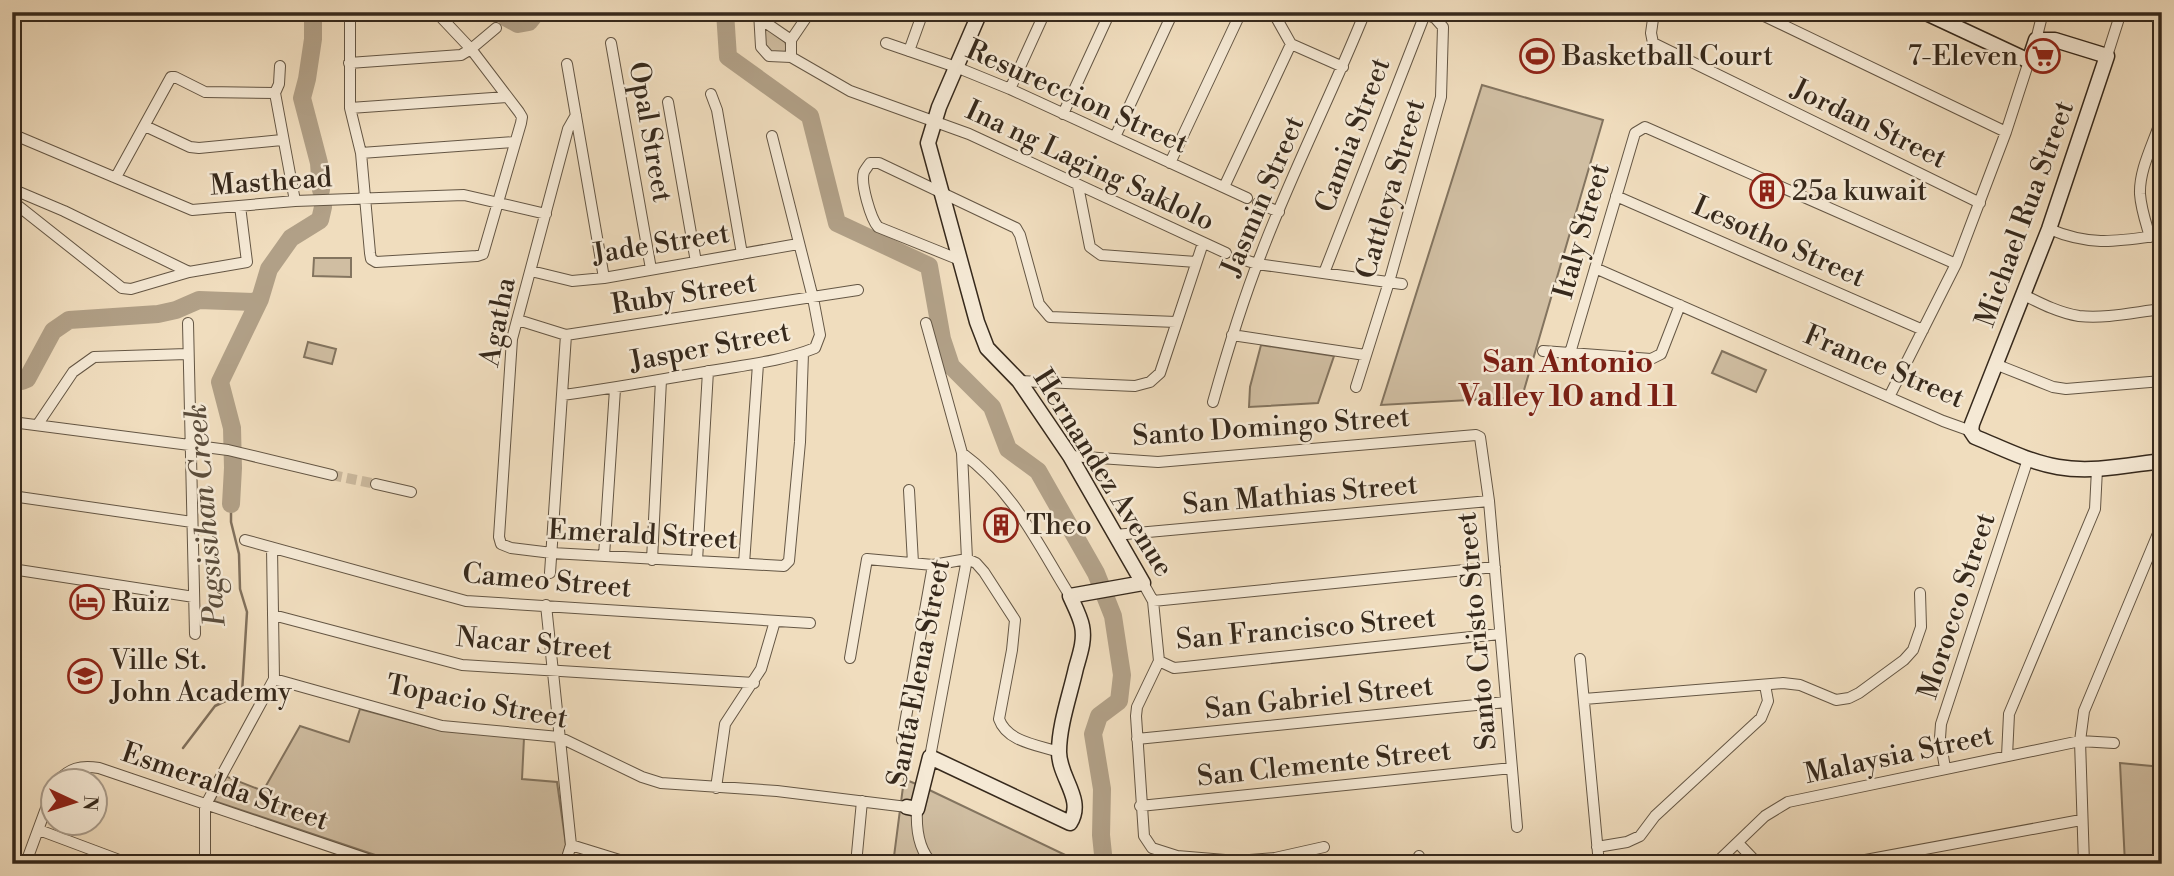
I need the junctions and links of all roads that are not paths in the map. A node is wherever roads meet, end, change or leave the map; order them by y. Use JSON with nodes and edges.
{"nodes":[{"id":1,"x":438,"y":12,"type":"edge"},
{"id":2,"x":810,"y":12,"type":"edge"},
{"id":3,"x":923,"y":12,"type":"edge"},
{"id":4,"x":980,"y":12,"type":"edge"},
{"id":5,"x":1045,"y":12,"type":"edge"},
{"id":6,"x":1110,"y":12,"type":"edge"},
{"id":7,"x":1173,"y":12,"type":"edge"},
{"id":8,"x":1241,"y":12,"type":"edge"},
{"id":9,"x":1273,"y":12,"type":"edge"},
{"id":10,"x":1365,"y":12,"type":"edge"},
{"id":11,"x":1654,"y":12,"type":"edge"},
{"id":12,"x":1756,"y":12,"type":"edge"},
{"id":13,"x":1924,"y":12,"type":"edge"},
{"id":14,"x":2043,"y":12,"type":"edge"},
{"id":15,"x":2121,"y":12,"type":"edge"},
{"id":16,"x":350,"y":13,"type":"edge"},
{"id":17,"x":1423,"y":13,"type":"edge"},
{"id":18,"x":325,"y":15,"type":"dead end"},
{"id":19,"x":759,"y":15,"type":"edge"},
{"id":20,"x":496,"y":28,"type":"dead end"},
{"id":21,"x":791,"y":40,"type":"junction"},
{"id":22,"x":2036,"y":40,"type":"junction"},
{"id":23,"x":611,"y":43,"type":"dead end"},
{"id":24,"x":886,"y":43,"type":"dead end"},
{"id":25,"x":1292,"y":44,"type":"junction"},
{"id":26,"x":471,"y":49,"type":"junction"},
{"id":27,"x":909,"y":51,"type":"junction"},
{"id":28,"x":791,"y":57,"type":"junction"},
{"id":29,"x":2107,"y":57,"type":"junction"},
{"id":30,"x":2029,"y":61,"type":"junction"},
{"id":31,"x":349,"y":63,"type":"junction"},
{"id":32,"x":567,"y":64,"type":"dead end"},
{"id":33,"x":279,"y":66,"type":"dead end"},
{"id":34,"x":956,"y":67,"type":"junction"},
{"id":35,"x":1343,"y":67,"type":"junction"},
{"id":36,"x":1010,"y":89,"type":"junction"},
{"id":37,"x":275,"y":93,"type":"junction"},
{"id":38,"x":710,"y":94,"type":"dead end"},
{"id":39,"x":507,"y":97,"type":"junction"},
{"id":40,"x":668,"y":102,"type":"dead end"},
{"id":41,"x":350,"y":108,"type":"junction"},
{"id":42,"x":1063,"y":114,"type":"junction"},
{"id":43,"x":576,"y":115,"type":"junction"},
{"id":44,"x":2162,"y":116,"type":"edge"},
{"id":45,"x":935,"y":121,"type":"junction"},
{"id":46,"x":145,"y":126,"type":"junction"},
{"id":47,"x":2006,"y":132,"type":"junction"},
{"id":48,"x":12,"y":134,"type":"edge"},
{"id":49,"x":772,"y":136,"type":"dead end"},
{"id":50,"x":1115,"y":137,"type":"junction"},
{"id":51,"x":2159,"y":139,"type":"edge"},
{"id":52,"x":282,"y":140,"type":"junction"},
{"id":53,"x":515,"y":142,"type":"junction"},
{"id":54,"x":361,"y":153,"type":"junction"},
{"id":55,"x":1170,"y":163,"type":"junction"},
{"id":56,"x":116,"y":177,"type":"junction"},
{"id":57,"x":1078,"y":186,"type":"junction"},
{"id":58,"x":1224,"y":187,"type":"junction"},
{"id":59,"x":12,"y":189,"type":"edge"},
{"id":60,"x":941,"y":193,"type":"junction"},
{"id":61,"x":1616,"y":196,"type":"junction"},
{"id":62,"x":1247,"y":198,"type":"dead end"},
{"id":63,"x":366,"y":199,"type":"junction"},
{"id":64,"x":12,"y":201,"type":"edge"},
{"id":65,"x":295,"y":201,"type":"junction"},
{"id":66,"x":500,"y":202,"type":"junction"},
{"id":67,"x":1258,"y":203,"type":"dead end"},
{"id":68,"x":1980,"y":203,"type":"junction"},
{"id":69,"x":240,"y":206,"type":"junction"},
{"id":70,"x":1279,"y":212,"type":"junction"},
{"id":71,"x":546,"y":214,"type":"junction"},
{"id":72,"x":2049,"y":229,"type":"junction"},
{"id":73,"x":2162,"y":235,"type":"edge"},
{"id":74,"x":2150,"y":237,"type":"junction"},
{"id":75,"x":1203,"y":243,"type":"junction"},
{"id":76,"x":798,"y":244,"type":"junction"},
{"id":77,"x":1226,"y":253,"type":"dead end"},
{"id":78,"x":742,"y":254,"type":"junction"},
{"id":79,"x":1236,"y":257,"type":"dead end"},
{"id":80,"x":960,"y":260,"type":"junction"},
{"id":81,"x":696,"y":262,"type":"junction"},
{"id":82,"x":1196,"y":262,"type":"junction"},
{"id":83,"x":1257,"y":264,"type":"junction"},
{"id":84,"x":1956,"y":264,"type":"junction"},
{"id":85,"x":1595,"y":268,"type":"junction"},
{"id":86,"x":651,"y":269,"type":"junction"},
{"id":87,"x":531,"y":271,"type":"junction"},
{"id":88,"x":189,"y":272,"type":"junction"},
{"id":89,"x":1324,"y":273,"type":"junction"},
{"id":90,"x":604,"y":278,"type":"junction"},
{"id":91,"x":1389,"y":282,"type":"junction"},
{"id":92,"x":1402,"y":284,"type":"dead end"},
{"id":93,"x":858,"y":290,"type":"dead end"},
{"id":94,"x":2022,"y":295,"type":"junction"},
{"id":95,"x":813,"y":298,"type":"junction"},
{"id":96,"x":1680,"y":305,"type":"junction"},
{"id":97,"x":2162,"y":309,"type":"edge"},
{"id":98,"x":518,"y":320,"type":"junction"},
{"id":99,"x":1176,"y":322,"type":"junction"},
{"id":100,"x":188,"y":323,"type":"dead end"},
{"id":101,"x":926,"y":323,"type":"dead end"},
{"id":102,"x":1923,"y":330,"type":"junction"},
{"id":103,"x":566,"y":335,"type":"junction"},
{"id":104,"x":1232,"y":335,"type":"junction"},
{"id":105,"x":1543,"y":351,"type":"dead end"},
{"id":106,"x":803,"y":353,"type":"junction"},
{"id":107,"x":1570,"y":353,"type":"junction"},
{"id":108,"x":187,"y":354,"type":"junction"},
{"id":109,"x":1365,"y":355,"type":"junction"},
{"id":110,"x":1996,"y":363,"type":"junction"},
{"id":111,"x":758,"y":364,"type":"junction"},
{"id":112,"x":708,"y":371,"type":"junction"},
{"id":113,"x":662,"y":380,"type":"junction"},
{"id":114,"x":1019,"y":380,"type":"junction"},
{"id":115,"x":2162,"y":381,"type":"edge"},
{"id":116,"x":1356,"y":387,"type":"dead end"},
{"id":117,"x":615,"y":389,"type":"junction"},
{"id":118,"x":562,"y":395,"type":"junction"},
{"id":119,"x":1889,"y":397,"type":"junction"},
{"id":120,"x":1213,"y":402,"type":"dead end"},
{"id":121,"x":12,"y":422,"type":"edge"},
{"id":122,"x":38,"y":424,"type":"junction"},
{"id":123,"x":1971,"y":431,"type":"junction"},
{"id":124,"x":1476,"y":435,"type":"joint"},
{"id":125,"x":189,"y":446,"type":"junction"},
{"id":126,"x":962,"y":453,"type":"junction"},
{"id":127,"x":1070,"y":456,"type":"junction"},
{"id":128,"x":2028,"y":459,"type":"junction"},
{"id":129,"x":2162,"y":461,"type":"edge"},
{"id":130,"x":2097,"y":469,"type":"junction"},
{"id":131,"x":332,"y":475,"type":"tunnel mouth"},
{"id":132,"x":376,"y":484,"type":"tunnel mouth"},
{"id":133,"x":909,"y":489,"type":"dead end"},
{"id":134,"x":411,"y":492,"type":"dead end"},
{"id":135,"x":12,"y":496,"type":"edge"},
{"id":136,"x":1489,"y":501,"type":"junction"},
{"id":137,"x":192,"y":522,"type":"junction"},
{"id":138,"x":2162,"y":524,"type":"edge"},
{"id":139,"x":1115,"y":535,"type":"junction"},
{"id":140,"x":245,"y":540,"type":"dead end"},
{"id":141,"x":501,"y":544,"type":"joint"},
{"id":142,"x":272,"y":548,"type":"junction"},
{"id":143,"x":552,"y":553,"type":"junction"},
{"id":144,"x":604,"y":556,"type":"junction"},
{"id":145,"x":967,"y":559,"type":"junction"},
{"id":146,"x":652,"y":560,"type":"junction"},
{"id":147,"x":697,"y":561,"type":"junction"},
{"id":148,"x":913,"y":563,"type":"junction"},
{"id":149,"x":744,"y":564,"type":"junction"},
{"id":150,"x":933,"y":565,"type":"junction"},
{"id":151,"x":1494,"y":567,"type":"junction"},
{"id":152,"x":12,"y":569,"type":"edge"},
{"id":153,"x":550,"y":573,"type":"dead end"},
{"id":154,"x":1143,"y":583,"type":"junction"},
{"id":155,"x":1920,"y":593,"type":"dead end"},
{"id":156,"x":1070,"y":596,"type":"junction"},
{"id":157,"x":194,"y":597,"type":"junction"},
{"id":158,"x":1153,"y":601,"type":"junction"},
{"id":159,"x":546,"y":605,"type":"junction"},
{"id":160,"x":273,"y":615,"type":"junction"},
{"id":161,"x":775,"y":621,"type":"junction"},
{"id":162,"x":810,"y":623,"type":"dead end"},
{"id":163,"x":195,"y":634,"type":"dead end"},
{"id":164,"x":1500,"y":634,"type":"junction"},
{"id":165,"x":850,"y":658,"type":"dead end"},
{"id":166,"x":1580,"y":659,"type":"dead end"},
{"id":167,"x":1159,"y":661,"type":"junction"},
{"id":168,"x":552,"y":670,"type":"junction"},
{"id":169,"x":274,"y":679,"type":"junction"},
{"id":170,"x":754,"y":683,"type":"junction"},
{"id":171,"x":1765,"y":685,"type":"junction"},
{"id":172,"x":1584,"y":698,"type":"junction"},
{"id":173,"x":1506,"y":702,"type":"junction"},
{"id":174,"x":559,"y":737,"type":"junction"},
{"id":175,"x":1137,"y":739,"type":"junction"},
{"id":176,"x":902,"y":740,"type":"dead end"},
{"id":177,"x":2080,"y":741,"type":"junction"},
{"id":178,"x":2114,"y":743,"type":"dead end"},
{"id":179,"x":1059,"y":752,"type":"junction"},
{"id":180,"x":2007,"y":756,"type":"junction"},
{"id":181,"x":930,"y":757,"type":"junction"},
{"id":182,"x":76,"y":768,"type":"edge"},
{"id":183,"x":99,"y":768,"type":"edge"},
{"id":184,"x":1512,"y":768,"type":"junction"},
{"id":185,"x":1945,"y":768,"type":"junction"},
{"id":186,"x":108,"y":771,"type":"edge"},
{"id":187,"x":716,"y":788,"type":"junction"},
{"id":188,"x":862,"y":801,"type":"junction"},
{"id":189,"x":205,"y":806,"type":"junction"},
{"id":190,"x":1140,"y":806,"type":"junction"},
{"id":191,"x":912,"y":808,"type":"junction"},
{"id":192,"x":2081,"y":820,"type":"junction"},
{"id":193,"x":1517,"y":827,"type":"dead end"},
{"id":194,"x":38,"y":832,"type":"edge"},
{"id":195,"x":60,"y":838,"type":"edge"},
{"id":196,"x":1738,"y":843,"type":"junction"},
{"id":197,"x":571,"y":845,"type":"junction"},
{"id":198,"x":1324,"y":846,"type":"dead end"},
{"id":199,"x":1597,"y":847,"type":"junction"},
{"id":200,"x":28,"y":857,"type":"dead end"},
{"id":201,"x":130,"y":864,"type":"edge"},
{"id":202,"x":205,"y":864,"type":"edge"},
{"id":203,"x":382,"y":864,"type":"edge"},
{"id":204,"x":565,"y":864,"type":"edge"},
{"id":205,"x":648,"y":864,"type":"edge"},
{"id":206,"x":856,"y":864,"type":"edge"},
{"id":207,"x":933,"y":864,"type":"edge"},
{"id":208,"x":1599,"y":864,"type":"edge"},
{"id":209,"x":1715,"y":864,"type":"edge"},
{"id":210,"x":1758,"y":864,"type":"edge"},
{"id":211,"x":1844,"y":864,"type":"edge"},
{"id":212,"x":2084,"y":864,"type":"edge"}],
"edges":[{"from":1,"to":16,"type":"street"},
{"from":1,"to":26,"type":"street"},
{"from":2,"to":21,"type":"street"},
{"from":3,"to":27,"type":"street"},
{"from":4,"to":34,"type":"street","name":"Hernandez Avenue"},
{"from":5,"to":36,"type":"street"},
{"from":6,"to":42,"type":"street"},
{"from":7,"to":50,"type":"street"},
{"from":8,"to":55,"type":"street"},
{"from":9,"to":25,"type":"street"},
{"from":10,"to":35,"type":"street","name":"Jasmin Street"},
{"from":11,"to":68,"type":"street","name":"Jordan Street"},
{"from":12,"to":47,"type":"street","name":"Jordan Street"},
{"from":13,"to":30,"type":"street"},
{"from":14,"to":22,"type":"street"},
{"from":15,"to":29,"type":"street","name":"Michael Rua Street"},
{"from":16,"to":18,"type":"street"},
{"from":16,"to":31,"type":"street"},
{"from":17,"to":89,"type":"street","name":"Camia Street"},
{"from":17,"to":91,"type":"street","name":"Cattleya Street"},
{"from":19,"to":21,"type":"street"},
{"from":19,"to":28,"type":"street","name":"Ina ng Laging Saklolo"},
{"from":20,"to":26,"type":"street"},
{"from":21,"to":28,"type":"street"},
{"from":22,"to":29,"type":"street"},
{"from":22,"to":30,"type":"street"},
{"from":23,"to":86,"type":"street","name":"Opal Street"},
{"from":24,"to":27,"type":"street","name":"Resureccion Street"},
{"from":25,"to":35,"type":"street"},
{"from":25,"to":58,"type":"street"},
{"from":26,"to":31,"type":"street"},
{"from":26,"to":39,"type":"street"},
{"from":27,"to":34,"type":"street","name":"Resureccion Street"},
{"from":28,"to":45,"type":"street","name":"Ina ng Laging Saklolo"},
{"from":29,"to":72,"type":"street","name":"Michael Rua Street"},
{"from":30,"to":47,"type":"street"},
{"from":31,"to":41,"type":"street"},
{"from":32,"to":43,"type":"street"},
{"from":33,"to":37,"type":"street"},
{"from":34,"to":36,"type":"street","name":"Resureccion Street"},
{"from":34,"to":45,"type":"street","name":"Hernandez Avenue"},
{"from":35,"to":70,"type":"street","name":"Jasmin Street"},
{"from":36,"to":42,"type":"street","name":"Resureccion Street"},
{"from":37,"to":46,"type":"street"},
{"from":37,"to":52,"type":"street"},
{"from":38,"to":78,"type":"street"},
{"from":39,"to":41,"type":"street"},
{"from":39,"to":53,"type":"street"},
{"from":40,"to":81,"type":"street"},
{"from":41,"to":54,"type":"street"},
{"from":42,"to":50,"type":"street","name":"Resureccion Street"},
{"from":43,"to":71,"type":"street","name":"Agatha"},
{"from":43,"to":90,"type":"street"},
{"from":44,"to":51,"type":"street"},
{"from":45,"to":57,"type":"street","name":"Ina ng Laging Saklolo"},
{"from":45,"to":60,"type":"street","name":"Hernandez Avenue"},
{"from":46,"to":52,"type":"street"},
{"from":46,"to":56,"type":"street"},
{"from":47,"to":68,"type":"street"},
{"from":48,"to":56,"type":"street","name":"Masthead"},
{"from":49,"to":76,"type":"street","name":"Jasper Street"},
{"from":50,"to":55,"type":"street","name":"Resureccion Street"},
{"from":51,"to":74,"type":"street"},
{"from":52,"to":65,"type":"street"},
{"from":53,"to":54,"type":"street"},
{"from":53,"to":66,"type":"street"},
{"from":54,"to":63,"type":"street"},
{"from":55,"to":58,"type":"street","name":"Resureccion Street"},
{"from":56,"to":69,"type":"street","name":"Masthead"},
{"from":57,"to":75,"type":"street","name":"Ina ng Laging Saklolo"},
{"from":57,"to":82,"type":"street"},
{"from":58,"to":62,"type":"street","name":"Resureccion Street"},
{"from":59,"to":88,"type":"street"},
{"from":60,"to":80,"type":"street","name":"Hernandez Avenue"},
{"from":60,"to":80,"type":"street"},
{"from":60,"to":99,"type":"street"},
{"from":61,"to":84,"type":"street","name":"Italy Street"},
{"from":61,"to":85,"type":"street","name":"Italy Street"},
{"from":61,"to":102,"type":"street","name":"Lesotho Street"},
{"from":63,"to":65,"type":"street","name":"Masthead"},
{"from":63,"to":66,"type":"street","name":"Masthead"},
{"from":63,"to":66,"type":"street"},
{"from":64,"to":88,"type":"street"},
{"from":65,"to":69,"type":"street","name":"Masthead"},
{"from":66,"to":71,"type":"street","name":"Masthead"},
{"from":67,"to":70,"type":"street"},
{"from":68,"to":84,"type":"street"},
{"from":69,"to":88,"type":"street"},
{"from":70,"to":83,"type":"street","name":"Jasmin Street"},
{"from":71,"to":87,"type":"street","name":"Agatha"},
{"from":72,"to":74,"type":"street"},
{"from":72,"to":94,"type":"street","name":"Michael Rua Street"},
{"from":73,"to":74,"type":"street"},
{"from":75,"to":77,"type":"street","name":"Ina ng Laging Saklolo"},
{"from":75,"to":82,"type":"street"},
{"from":76,"to":78,"type":"street","name":"Jade Street"},
{"from":76,"to":95,"type":"street","name":"Jasper Street"},
{"from":78,"to":81,"type":"street","name":"Jade Street"},
{"from":79,"to":83,"type":"street"},
{"from":80,"to":114,"type":"street","name":"Hernandez Avenue"},
{"from":81,"to":86,"type":"street","name":"Jade Street"},
{"from":82,"to":99,"type":"street"},
{"from":83,"to":89,"type":"street"},
{"from":83,"to":104,"type":"street","name":"Jasmin Street"},
{"from":84,"to":102,"type":"street"},
{"from":85,"to":96,"type":"street","name":"France Street"},
{"from":85,"to":107,"type":"street","name":"Italy Street"},
{"from":86,"to":90,"type":"street","name":"Jade Street"},
{"from":87,"to":90,"type":"street","name":"Jade Street"},
{"from":87,"to":98,"type":"street","name":"Agatha"},
{"from":89,"to":91,"type":"street"},
{"from":91,"to":92,"type":"street"},
{"from":91,"to":109,"type":"street","name":"Cattleya Street"},
{"from":93,"to":95,"type":"street","name":"Ruby Street"},
{"from":94,"to":97,"type":"street"},
{"from":94,"to":110,"type":"street","name":"Michael Rua Street"},
{"from":95,"to":103,"type":"street","name":"Ruby Street"},
{"from":95,"to":106,"type":"street","name":"Jasper Street"},
{"from":96,"to":107,"type":"street"},
{"from":96,"to":119,"type":"street","name":"France Street"},
{"from":98,"to":103,"type":"street","name":"Ruby Street"},
{"from":98,"to":141,"type":"street","name":"Agatha"},
{"from":99,"to":114,"type":"street"},
{"from":100,"to":108,"type":"street"},
{"from":101,"to":126,"type":"street","name":"Santa Elena Street"},
{"from":102,"to":119,"type":"street"},
{"from":103,"to":118,"type":"street"},
{"from":104,"to":109,"type":"street"},
{"from":104,"to":120,"type":"street","name":"Jasmin Street"},
{"from":105,"to":107,"type":"street"},
{"from":106,"to":111,"type":"street","name":"Jasper Street"},
{"from":106,"to":149,"type":"street","name":"Emerald Street"},
{"from":108,"to":122,"type":"street"},
{"from":108,"to":125,"type":"street"},
{"from":109,"to":116,"type":"street","name":"Cattleya Street"},
{"from":110,"to":115,"type":"street"},
{"from":110,"to":123,"type":"street","name":"Michael Rua Street"},
{"from":111,"to":112,"type":"street","name":"Jasper Street"},
{"from":111,"to":149,"type":"street"},
{"from":112,"to":113,"type":"street","name":"Jasper Street"},
{"from":112,"to":147,"type":"street"},
{"from":113,"to":117,"type":"street","name":"Jasper Street"},
{"from":113,"to":146,"type":"street"},
{"from":114,"to":127,"type":"street","name":"Hernandez Avenue"},
{"from":117,"to":118,"type":"street","name":"Jasper Street"},
{"from":117,"to":144,"type":"street"},
{"from":118,"to":143,"type":"street"},
{"from":119,"to":123,"type":"street","name":"France Street"},
{"from":121,"to":122,"type":"street"},
{"from":122,"to":125,"type":"street"},
{"from":123,"to":128,"type":"street","name":"France Street"},
{"from":124,"to":127,"type":"street","name":"Santo Domingo Street"},
{"from":124,"to":136,"type":"street","name":"Santo Cristo Street"},
{"from":125,"to":131,"type":"street"},
{"from":125,"to":137,"type":"street"},
{"from":126,"to":145,"type":"street","name":"Santa Elena Street"},
{"from":126,"to":156,"type":"street"},
{"from":127,"to":139,"type":"street","name":"Hernandez Avenue"},
{"from":128,"to":130,"type":"street","name":"France Street"},
{"from":128,"to":185,"type":"street","name":"Morocco Street"},
{"from":129,"to":130,"type":"street","name":"France Street"},
{"from":130,"to":180,"type":"street"},
{"from":132,"to":134,"type":"street"},
{"from":133,"to":148,"type":"street"},
{"from":135,"to":137,"type":"street"},
{"from":136,"to":139,"type":"street","name":"San Mathias Street"},
{"from":136,"to":151,"type":"street","name":"Santo Cristo Street"},
{"from":137,"to":157,"type":"street"},
{"from":138,"to":177,"type":"street"},
{"from":139,"to":154,"type":"street","name":"Hernandez Avenue"},
{"from":140,"to":142,"type":"street","name":"Cameo Street"},
{"from":141,"to":143,"type":"street","name":"Emerald Street"},
{"from":142,"to":159,"type":"street","name":"Cameo Street"},
{"from":142,"to":160,"type":"street"},
{"from":143,"to":144,"type":"street","name":"Emerald Street"},
{"from":143,"to":153,"type":"street"},
{"from":144,"to":146,"type":"street","name":"Emerald Street"},
{"from":145,"to":150,"type":"street"},
{"from":145,"to":179,"type":"street"},
{"from":145,"to":181,"type":"street","name":"Santa Elena Street"},
{"from":146,"to":147,"type":"street","name":"Emerald Street"},
{"from":147,"to":149,"type":"street","name":"Emerald Street"},
{"from":148,"to":150,"type":"street"},
{"from":148,"to":165,"type":"street"},
{"from":150,"to":176,"type":"street"},
{"from":151,"to":158,"type":"street"},
{"from":151,"to":164,"type":"street","name":"Santo Cristo Street"},
{"from":152,"to":157,"type":"street"},
{"from":154,"to":156,"type":"street"},
{"from":154,"to":158,"type":"street","name":"Hernandez Avenue"},
{"from":155,"to":171,"type":"street"},
{"from":156,"to":179,"type":"street"},
{"from":157,"to":163,"type":"street"},
{"from":158,"to":167,"type":"street","name":"Hernandez Avenue"},
{"from":159,"to":161,"type":"street","name":"Cameo Street"},
{"from":159,"to":168,"type":"street"},
{"from":160,"to":168,"type":"street","name":"Nacar Street"},
{"from":160,"to":169,"type":"street"},
{"from":161,"to":162,"type":"street","name":"Cameo Street"},
{"from":161,"to":170,"type":"street"},
{"from":164,"to":167,"type":"street","name":"San Francisco Street"},
{"from":164,"to":173,"type":"street","name":"Santo Cristo Street"},
{"from":166,"to":172,"type":"street"},
{"from":167,"to":175,"type":"street"},
{"from":168,"to":170,"type":"street","name":"Nacar Street"},
{"from":168,"to":174,"type":"street"},
{"from":169,"to":174,"type":"street","name":"Topacio Street"},
{"from":169,"to":189,"type":"street"},
{"from":170,"to":187,"type":"street"},
{"from":171,"to":172,"type":"street"},
{"from":171,"to":199,"type":"street"},
{"from":172,"to":199,"type":"street"},
{"from":173,"to":175,"type":"street","name":"San Gabriel Street"},
{"from":173,"to":184,"type":"street","name":"Santo Cristo Street"},
{"from":174,"to":187,"type":"street","name":"Topacio Street"},
{"from":174,"to":197,"type":"street"},
{"from":175,"to":190,"type":"street"},
{"from":177,"to":178,"type":"street","name":"Malaysia Street"},
{"from":177,"to":180,"type":"street","name":"Malaysia Street"},
{"from":177,"to":192,"type":"street"},
{"from":179,"to":181,"type":"street"},
{"from":180,"to":185,"type":"street","name":"Malaysia Street"},
{"from":181,"to":191,"type":"street","name":"Santa Elena Street"},
{"from":182,"to":183,"type":"street","name":"Esmeralda Street"},
{"from":184,"to":190,"type":"street","name":"San Clemente Street"},
{"from":184,"to":193,"type":"street","name":"Santo Cristo Street"},
{"from":185,"to":196,"type":"street","name":"Malaysia Street"},
{"from":186,"to":189,"type":"street","name":"Esmeralda Street"},
{"from":187,"to":188,"type":"street","name":"Topacio Street"},
{"from":188,"to":191,"type":"street","name":"Topacio Street"},
{"from":188,"to":206,"type":"street"},
{"from":189,"to":202,"type":"street"},
{"from":189,"to":203,"type":"street","name":"Esmeralda Street"},
{"from":190,"to":198,"type":"street"},
{"from":191,"to":207,"type":"street","name":"Santa Elena Street"},
{"from":192,"to":211,"type":"street"},
{"from":192,"to":212,"type":"street"},
{"from":194,"to":200,"type":"street"},
{"from":195,"to":201,"type":"street"},
{"from":196,"to":209,"type":"street","name":"Malaysia Street"},
{"from":196,"to":210,"type":"street"},
{"from":197,"to":204,"type":"street"},
{"from":197,"to":205,"type":"street"},
{"from":199,"to":208,"type":"street"}]}
